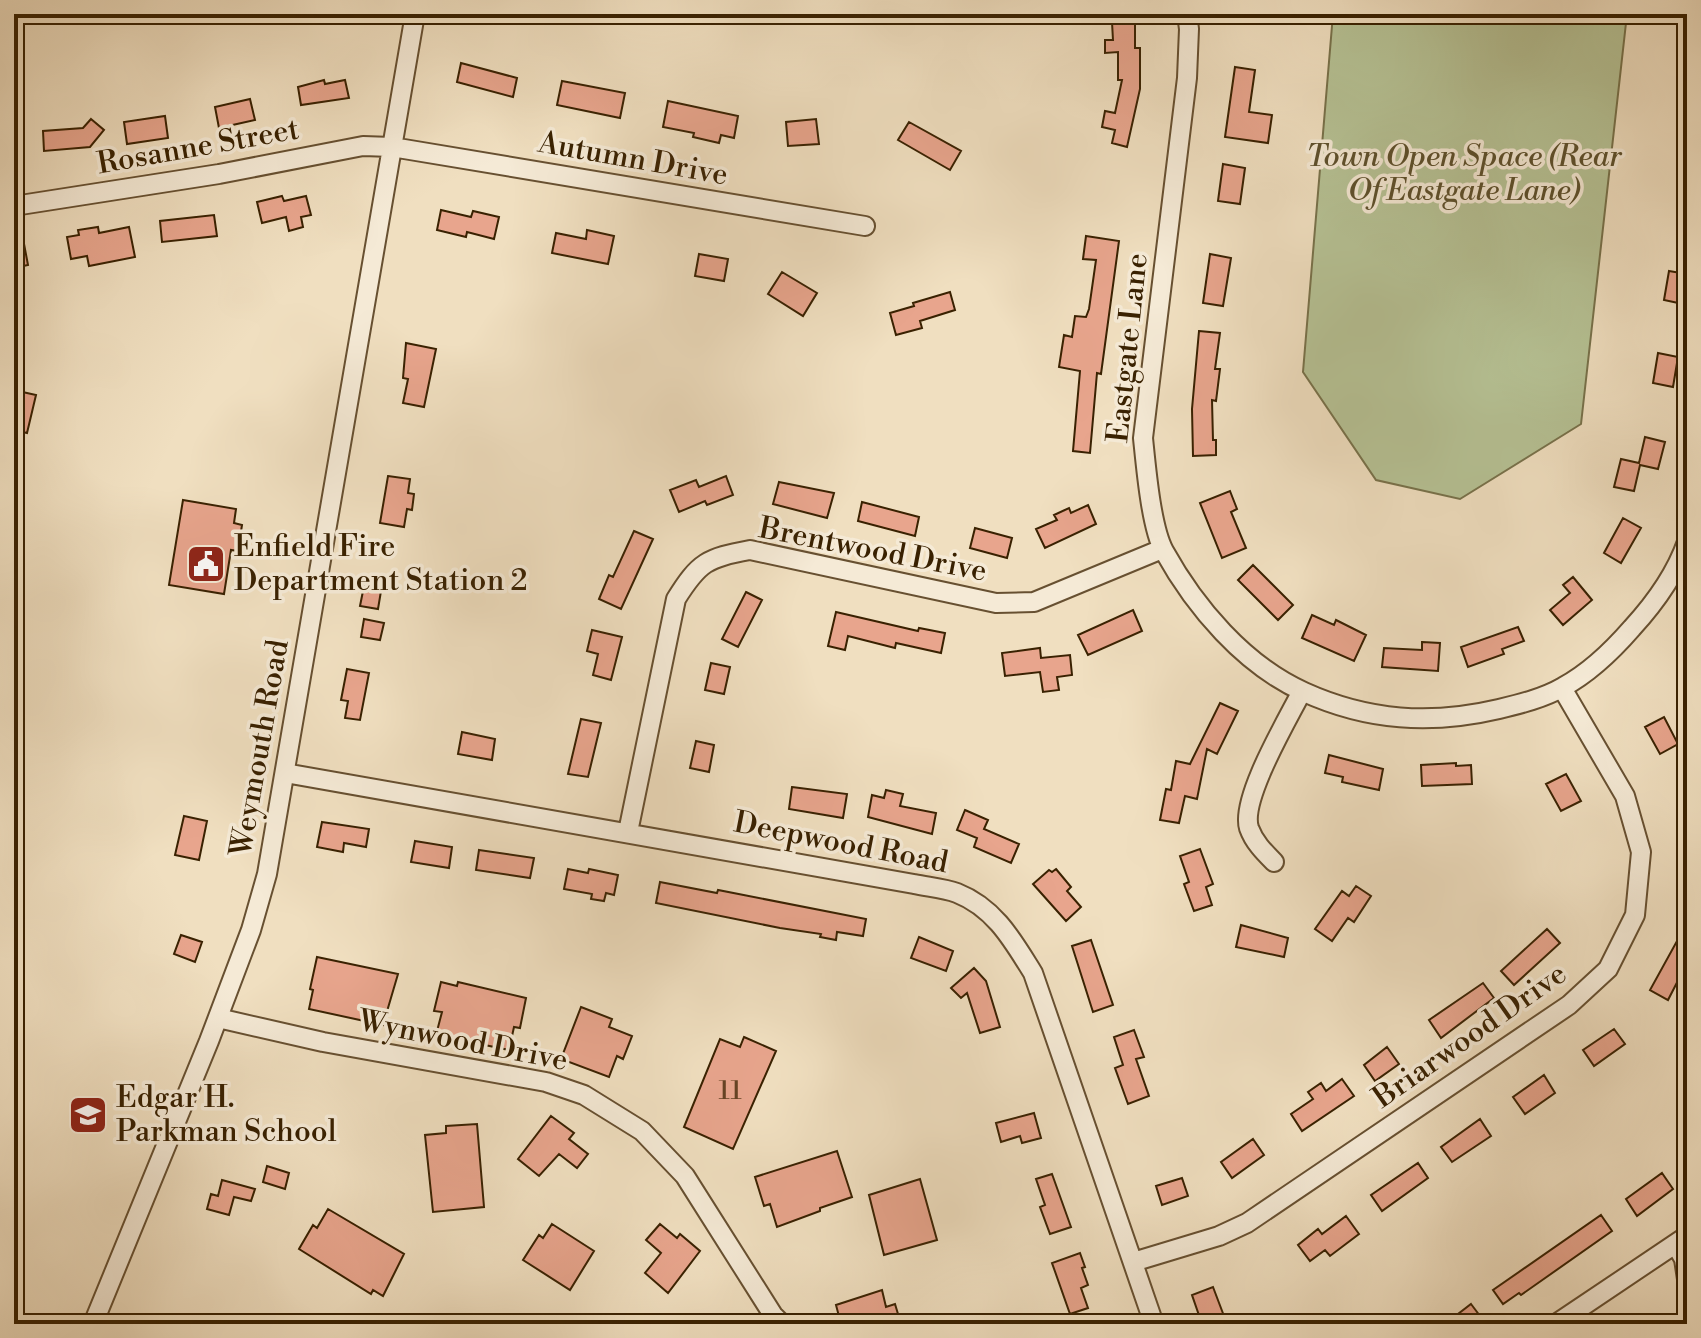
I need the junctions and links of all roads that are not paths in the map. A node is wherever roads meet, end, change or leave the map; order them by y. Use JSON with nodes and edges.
{"nodes":[{"id":1,"x":415,"y":14,"type":"edge"},
{"id":2,"x":1187,"y":14,"type":"edge"},
{"id":3,"x":392,"y":147,"type":"junction"},
{"id":4,"x":14,"y":206,"type":"edge"},
{"id":5,"x":865,"y":226,"type":"dead end"},
{"id":6,"x":1687,"y":542,"type":"edge"},
{"id":7,"x":1162,"y":549,"type":"junction"},
{"id":8,"x":1562,"y":688,"type":"junction"},
{"id":9,"x":1302,"y":691,"type":"junction"},
{"id":10,"x":285,"y":773,"type":"junction"},
{"id":11,"x":628,"y":832,"type":"junction"},
{"id":12,"x":1274,"y":862,"type":"dead end"},
{"id":13,"x":218,"y":1018,"type":"junction"},
{"id":14,"x":1682,"y":1240,"type":"edge"},
{"id":15,"x":1133,"y":1262,"type":"junction"},
{"id":16,"x":1687,"y":1279,"type":"edge"},
{"id":17,"x":1687,"y":1315,"type":"edge"},
{"id":18,"x":93,"y":1324,"type":"edge"},
{"id":19,"x":782,"y":1324,"type":"edge"},
{"id":20,"x":1154,"y":1324,"type":"edge"},
{"id":21,"x":1556,"y":1324,"type":"edge"},
{"id":22,"x":1686,"y":1324,"type":"edge"}],
"edges":[{"from":1,"to":3,"type":"street","name":"Weymouth Road"},
{"from":2,"to":7,"type":"street","name":"Eastgate Lane"},
{"from":3,"to":4,"type":"street","name":"Rosanne Street"},
{"from":3,"to":5,"type":"street","name":"Autumn Drive"},
{"from":3,"to":10,"type":"street","name":"Weymouth Road"},
{"from":6,"to":8,"type":"street","name":"Eastgate Lane"},
{"from":7,"to":9,"type":"street","name":"Eastgate Lane"},
{"from":7,"to":11,"type":"street","name":"Brentwood Drive"},
{"from":8,"to":9,"type":"street","name":"Eastgate Lane"},
{"from":8,"to":15,"type":"street","name":"Briarwood Drive"},
{"from":9,"to":12,"type":"street"},
{"from":10,"to":11,"type":"street","name":"Deepwood Road"},
{"from":10,"to":13,"type":"street","name":"Weymouth Road"},
{"from":11,"to":15,"type":"street","name":"Deepwood Road"},
{"from":13,"to":18,"type":"street","name":"Weymouth Road"},
{"from":13,"to":19,"type":"street","name":"Wynwood Drive"},
{"from":14,"to":16,"type":"street"},
{"from":14,"to":21,"type":"street"},
{"from":15,"to":20,"type":"street","name":"Deepwood Road"},
{"from":17,"to":22,"type":"street"}]}
